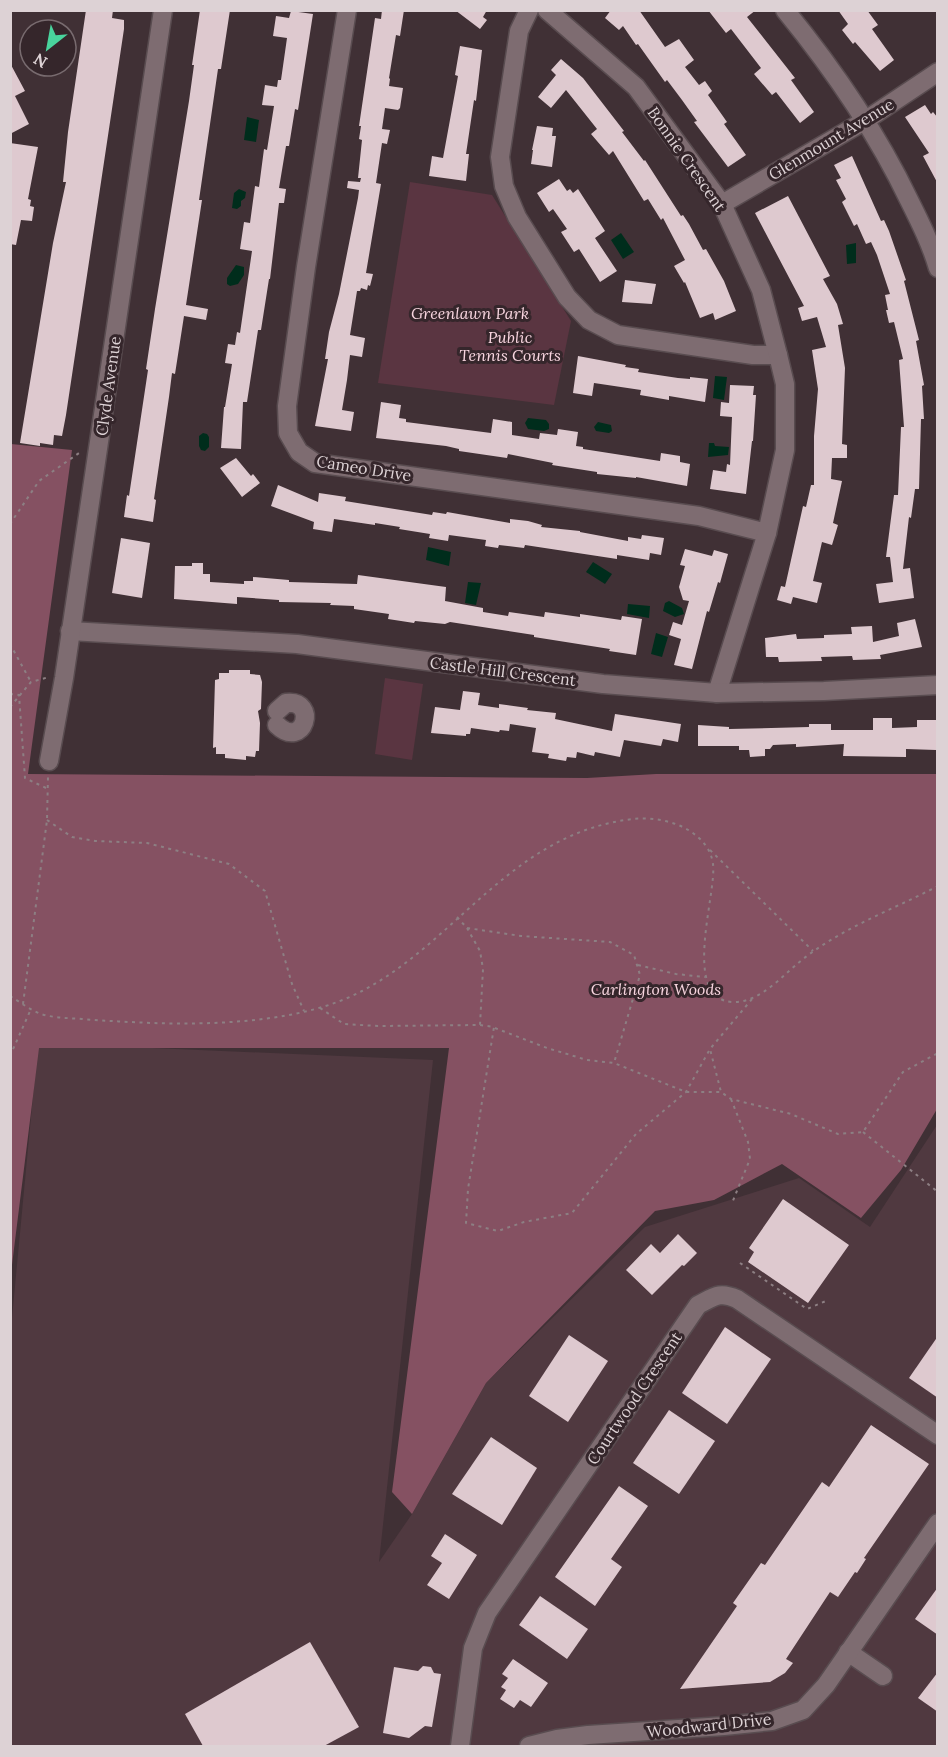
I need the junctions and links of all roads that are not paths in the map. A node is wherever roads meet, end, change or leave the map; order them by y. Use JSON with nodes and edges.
{"nodes":[{"id":1,"x":163,"y":10,"type":"edge"},
{"id":2,"x":347,"y":10,"type":"edge"},
{"id":3,"x":529,"y":10,"type":"edge"},
{"id":4,"x":546,"y":10,"type":"edge"},
{"id":5,"x":785,"y":10,"type":"edge"},
{"id":6,"x":938,"y":72,"type":"edge"},
{"id":7,"x":866,"y":120,"type":"junction"},
{"id":8,"x":722,"y":204,"type":"junction"},
{"id":9,"x":938,"y":268,"type":"edge"},
{"id":10,"x":778,"y":355,"type":"junction"},
{"id":11,"x":767,"y":533,"type":"junction"},
{"id":12,"x":70,"y":631,"type":"junction"},
{"id":13,"x":938,"y":685,"type":"edge"},
{"id":14,"x":717,"y":693,"type":"junction"},
{"id":15,"x":49,"y":761,"type":"road end"},
{"id":16,"x":938,"y":1435,"type":"edge"},
{"id":17,"x":938,"y":1523,"type":"edge"},
{"id":18,"x":848,"y":1652,"type":"junction"},
{"id":19,"x":883,"y":1676,"type":"dead end"},
{"id":20,"x":460,"y":1746,"type":"edge"},
{"id":21,"x":529,"y":1746,"type":"edge"}],
"edges":[{"from":1,"to":12,"type":"street","name":"Clyde Avenue"},
{"from":2,"to":11,"type":"street","name":"Cameo Drive"},
{"from":3,"to":10,"type":"street"},
{"from":4,"to":8,"type":"street","name":"Bonnie Crescent"},
{"from":5,"to":7,"type":"street"},
{"from":6,"to":7,"type":"street","name":"Glenmount Avenue"},
{"from":7,"to":8,"type":"street","name":"Glenmount Avenue"},
{"from":7,"to":9,"type":"street"},
{"from":8,"to":10,"type":"street","name":"Bonnie Crescent"},
{"from":10,"to":11,"type":"street","name":"Bonnie Crescent"},
{"from":11,"to":14,"type":"street","name":"Bonnie Crescent"},
{"from":12,"to":14,"type":"street","name":"Castle Hill Crescent"},
{"from":12,"to":15,"type":"street","name":"Clyde Avenue"},
{"from":13,"to":14,"type":"street","name":"Castle Hill Crescent"},
{"from":16,"to":20,"type":"street","name":"Courtwood Crescent"},
{"from":17,"to":18,"type":"street","name":"Woodward Drive"},
{"from":18,"to":19,"type":"street"},
{"from":18,"to":21,"type":"street","name":"Woodward Drive"}]}
